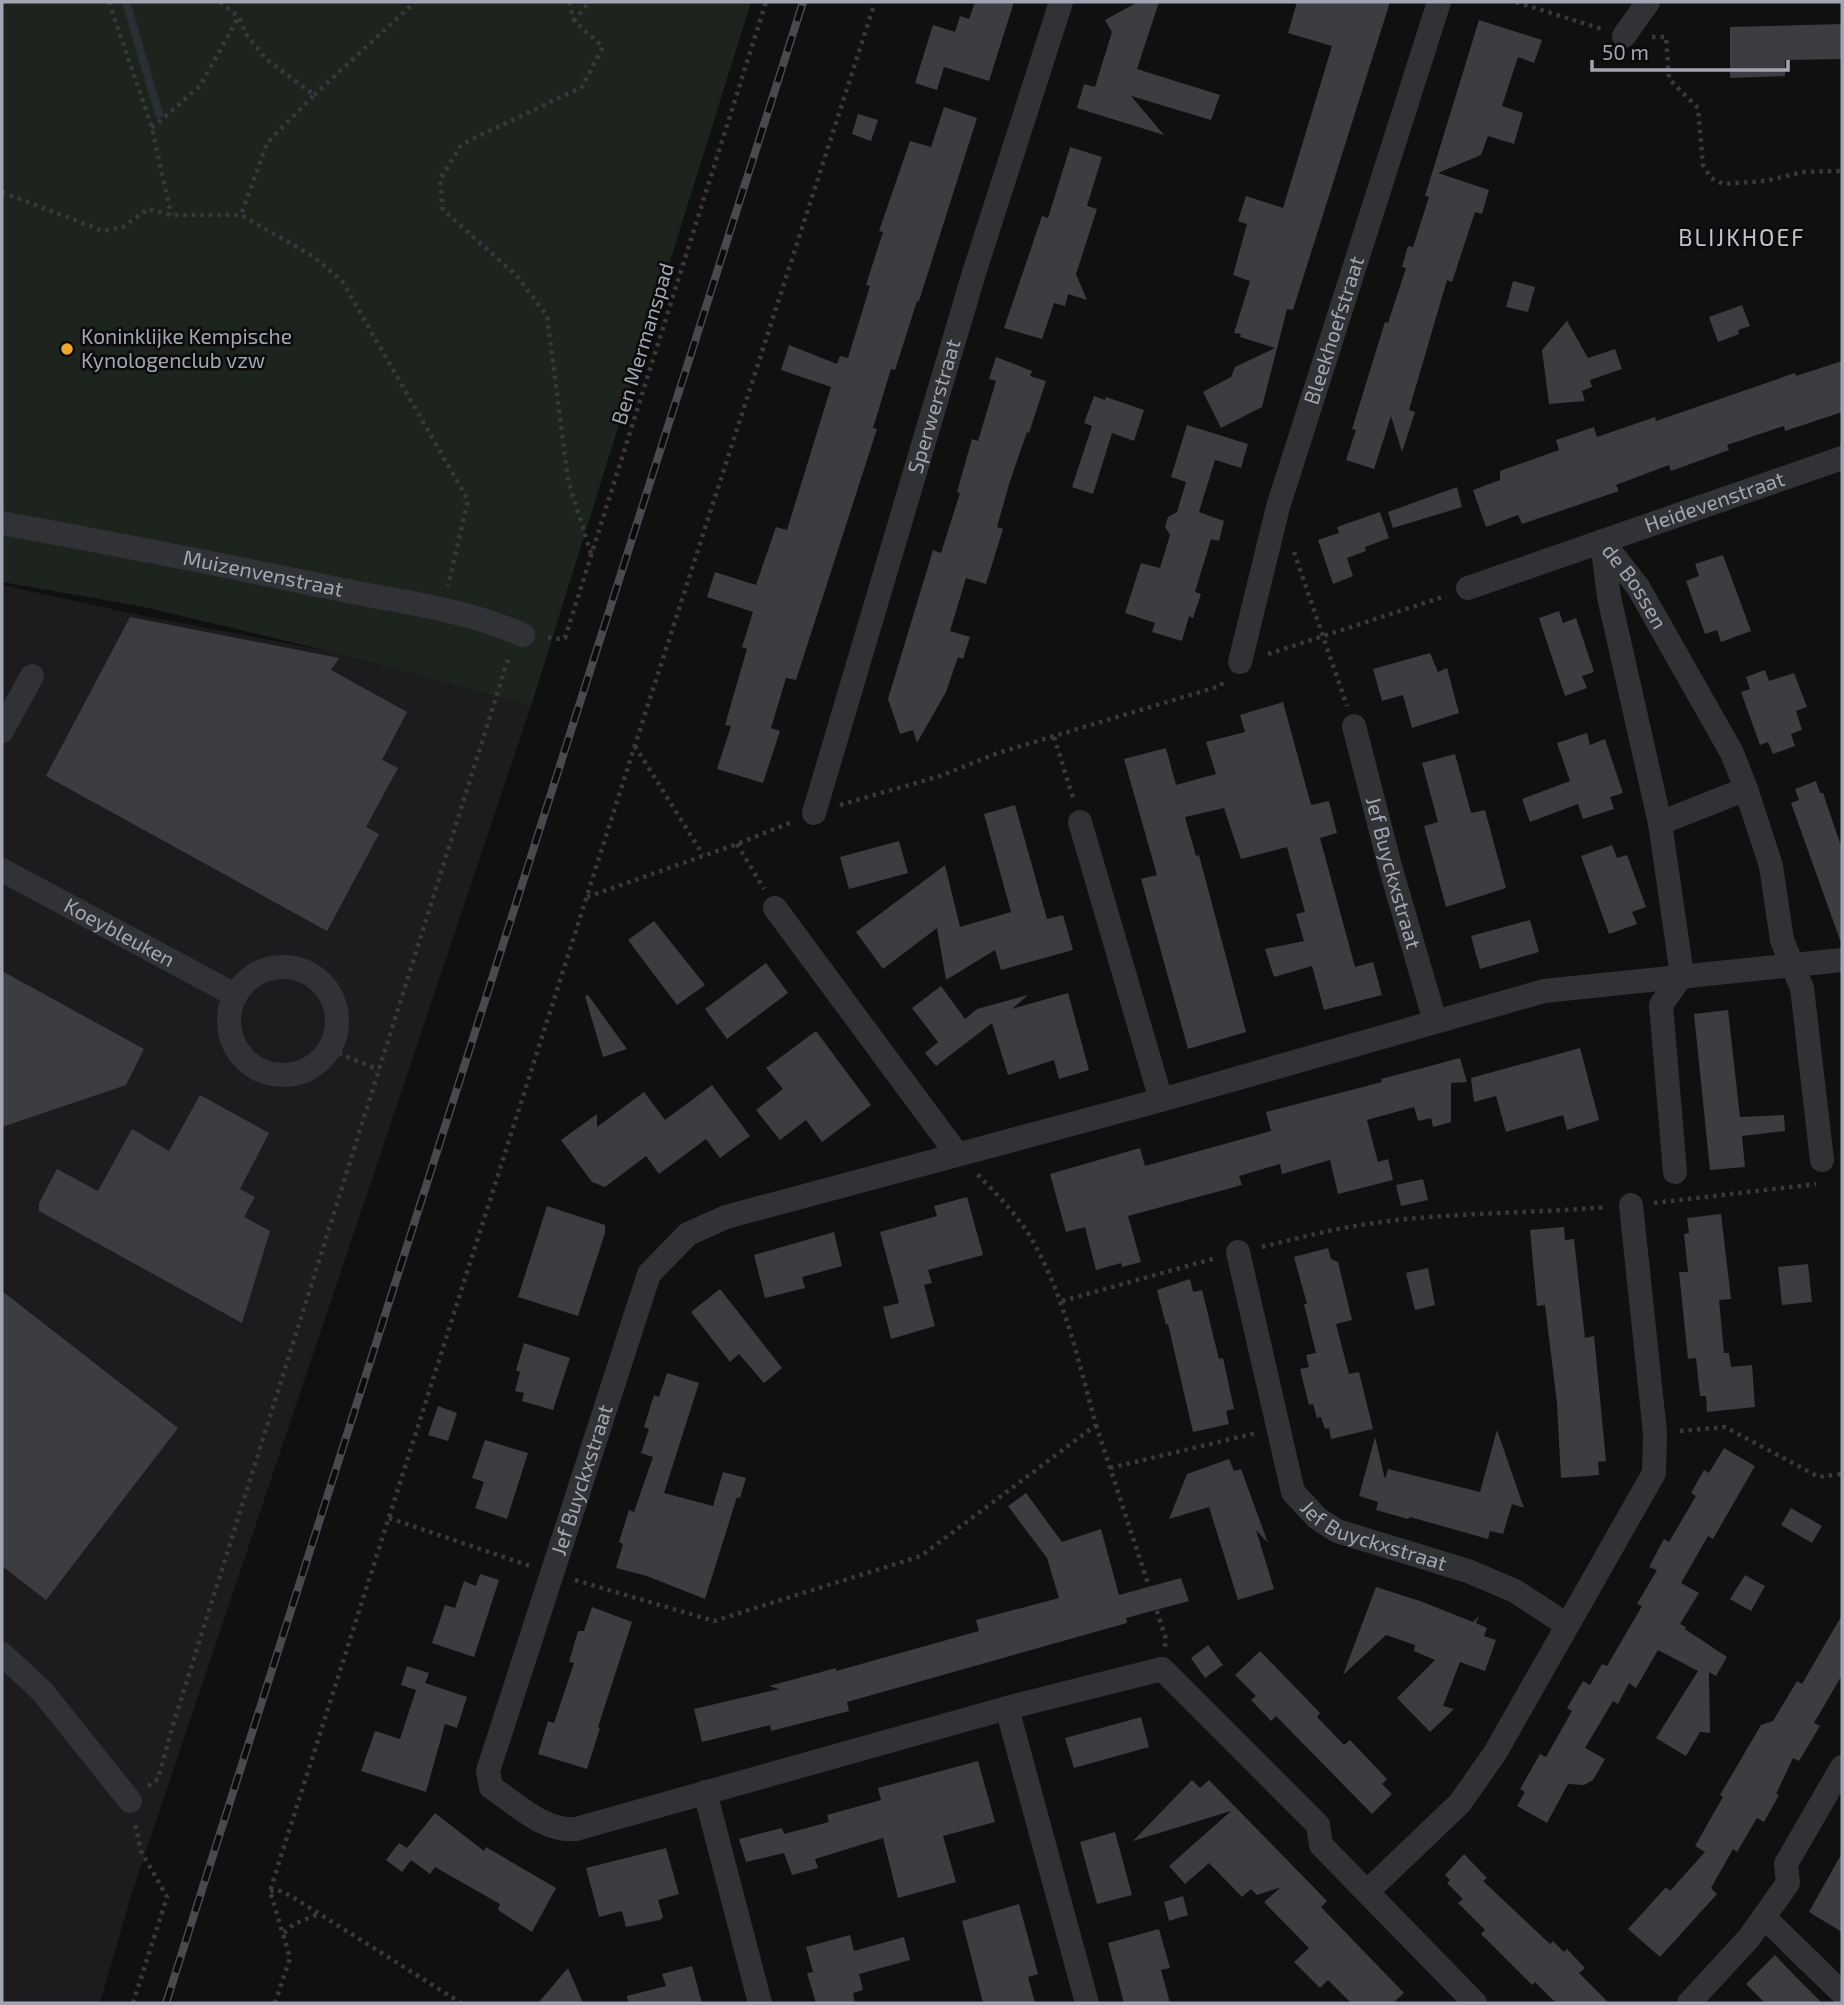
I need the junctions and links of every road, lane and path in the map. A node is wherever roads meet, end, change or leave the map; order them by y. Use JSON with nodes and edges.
{"nodes":[{"id":1,"x":109,"y":2,"type":"edge"},
{"id":2,"x":220,"y":2,"type":"edge"},
{"id":3,"x":415,"y":2,"type":"edge"},
{"id":4,"x":569,"y":2,"type":"edge"},
{"id":5,"x":589,"y":2,"type":"edge"},
{"id":6,"x":766,"y":2,"type":"edge"},
{"id":7,"x":875,"y":2,"type":"edge"},
{"id":8,"x":1061,"y":2,"type":"edge"},
{"id":9,"x":1439,"y":2,"type":"edge"},
{"id":10,"x":1516,"y":2,"type":"edge"},
{"id":11,"x":1648,"y":2,"type":"edge"},
{"id":12,"x":239,"y":17,"type":"junction"},
{"id":13,"x":574,"y":21,"type":"junction"},
{"id":14,"x":1624,"y":36,"type":"joint"},
{"id":15,"x":1666,"y":37,"type":"dead end"},
{"id":16,"x":314,"y":95,"type":"junction"},
{"id":17,"x":152,"y":128,"type":"junction"},
{"id":18,"x":1842,"y":171,"type":"edge"},
{"id":19,"x":2,"y":192,"type":"edge"},
{"id":20,"x":171,"y":215,"type":"junction"},
{"id":21,"x":241,"y":215,"type":"junction"},
{"id":22,"x":1842,"y":458,"type":"edge"},
{"id":23,"x":2,"y":523,"type":"edge"},
{"id":24,"x":1602,"y":541,"type":"junction"},
{"id":25,"x":1292,"y":546,"type":"dead end"},
{"id":26,"x":592,"y":557,"type":"junction"},
{"id":27,"x":1468,"y":588,"type":"joint"},
{"id":28,"x":442,"y":611,"type":"junction"},
{"id":29,"x":1325,"y":636,"type":"junction"},
{"id":30,"x":517,"y":642,"type":"junction"},
{"id":31,"x":1240,"y":662,"type":"junction"},
{"id":32,"x":32,"y":676,"type":"dead end"},
{"id":33,"x":1354,"y":726,"type":"joint"},
{"id":34,"x":2,"y":731,"type":"edge"},
{"id":35,"x":1054,"y":737,"type":"junction"},
{"id":36,"x":635,"y":745,"type":"junction"},
{"id":37,"x":1746,"y":789,"type":"junction"},
{"id":38,"x":814,"y":813,"type":"junction"},
{"id":39,"x":1080,"y":822,"type":"joint"},
{"id":40,"x":1660,"y":823,"type":"junction"},
{"id":41,"x":737,"y":844,"type":"junction"},
{"id":42,"x":703,"y":855,"type":"junction"},
{"id":43,"x":2,"y":870,"type":"edge"},
{"id":44,"x":586,"y":897,"type":"junction"},
{"id":45,"x":775,"y":908,"type":"joint"},
{"id":46,"x":1842,"y":960,"type":"edge"},
{"id":47,"x":1792,"y":966,"type":"junction"},
{"id":48,"x":1682,"y":975,"type":"junction"},
{"id":49,"x":235,"y":995,"type":"junction"},
{"id":50,"x":1435,"y":1021,"type":"junction"},
{"id":51,"x":331,"y":1050,"type":"junction"},
{"id":52,"x":379,"y":1070,"type":"junction"},
{"id":53,"x":1161,"y":1100,"type":"junction"},
{"id":54,"x":957,"y":1154,"type":"junction"},
{"id":55,"x":1822,"y":1160,"type":"joint"},
{"id":56,"x":1675,"y":1172,"type":"dead end"},
{"id":57,"x":1631,"y":1205,"type":"junction"},
{"id":58,"x":1238,"y":1252,"type":"junction"},
{"id":59,"x":1062,"y":1301,"type":"junction"},
{"id":60,"x":1096,"y":1425,"type":"junction"},
{"id":61,"x":1278,"y":1427,"type":"junction"},
{"id":62,"x":1655,"y":1433,"type":"junction"},
{"id":63,"x":1110,"y":1468,"type":"junction"},
{"id":64,"x":1842,"y":1474,"type":"edge"},
{"id":65,"x":388,"y":1518,"type":"junction"},
{"id":66,"x":553,"y":1574,"type":"junction"},
{"id":67,"x":1567,"y":1625,"type":"junction"},
{"id":68,"x":2,"y":1654,"type":"edge"},
{"id":69,"x":1161,"y":1669,"type":"junction"},
{"id":70,"x":1007,"y":1708,"type":"junction"},
{"id":71,"x":1842,"y":1767,"type":"edge"},
{"id":72,"x":705,"y":1792,"type":"junction"},
{"id":73,"x":130,"y":1801,"type":"junction"},
{"id":74,"x":270,"y":1891,"type":"junction"},
{"id":75,"x":1367,"y":1892,"type":"junction"},
{"id":76,"x":320,"y":1914,"type":"junction"},
{"id":77,"x":1765,"y":1917,"type":"junction"},
{"id":78,"x":284,"y":1934,"type":"junction"},
{"id":79,"x":1842,"y":1993,"type":"edge"},
{"id":80,"x":133,"y":2003,"type":"edge"},
{"id":81,"x":275,"y":2003,"type":"edge"},
{"id":82,"x":461,"y":2003,"type":"edge"},
{"id":83,"x":760,"y":2003,"type":"edge"},
{"id":84,"x":1087,"y":2003,"type":"edge"},
{"id":85,"x":1475,"y":2003,"type":"edge"},
{"id":86,"x":1689,"y":2003,"type":"edge"}],
"edges":[{"from":1,"to":17,"type":"path"},
{"from":2,"to":12,"type":"path"},
{"from":3,"to":16,"type":"path"},
{"from":4,"to":13,"type":"path"},
{"from":5,"to":13,"type":"path"},
{"from":6,"to":26,"type":"path","name":"Ben Mermanspad"},
{"from":7,"to":36,"type":"path"},
{"from":8,"to":38,"type":"street","name":"Sperwerstraat"},
{"from":9,"to":31,"type":"street","name":"Bleekhoefstraat"},
{"from":10,"to":14,"type":"path"},
{"from":11,"to":14,"type":"street"},
{"from":12,"to":16,"type":"path"},
{"from":12,"to":17,"type":"path"},
{"from":13,"to":26,"type":"path"},
{"from":15,"to":18,"type":"path"},
{"from":16,"to":21,"type":"path"},
{"from":17,"to":20,"type":"path"},
{"from":19,"to":20,"type":"path"},
{"from":20,"to":21,"type":"path"},
{"from":21,"to":28,"type":"path"},
{"from":22,"to":24,"type":"street","name":"Heidevenstraat"},
{"from":23,"to":28,"type":"street","name":"Muizenvenstraat"},
{"from":24,"to":27,"type":"street","name":"Heidevenstraat"},
{"from":24,"to":37,"type":"street","name":"de Bossen"},
{"from":24,"to":40,"type":"street","name":"de Bossen"},
{"from":25,"to":29,"type":"path"},
{"from":26,"to":30,"type":"path","name":"Ben Mermanspad"},
{"from":27,"to":29,"type":"path"},
{"from":28,"to":30,"type":"street","name":"Muizenvenstraat"},
{"from":29,"to":31,"type":"path"},
{"from":29,"to":33,"type":"path"},
{"from":30,"to":52,"type":"path"},
{"from":31,"to":35,"type":"path"},
{"from":32,"to":34,"type":"street"},
{"from":33,"to":50,"type":"street","name":"Jef Buyckxstraat"},
{"from":35,"to":38,"type":"path"},
{"from":35,"to":39,"type":"path"},
{"from":36,"to":42,"type":"path"},
{"from":36,"to":44,"type":"path"},
{"from":37,"to":40,"type":"street"},
{"from":37,"to":47,"type":"street","name":"de Bossen"},
{"from":38,"to":41,"type":"path"},
{"from":39,"to":53,"type":"street"},
{"from":40,"to":48,"type":"street","name":"de Bossen"},
{"from":41,"to":42,"type":"path"},
{"from":41,"to":45,"type":"path"},
{"from":42,"to":44,"type":"path"},
{"from":43,"to":49,"type":"street","name":"Koeybleuken"},
{"from":44,"to":65,"type":"path"},
{"from":45,"to":54,"type":"street"},
{"from":46,"to":47,"type":"street"},
{"from":47,"to":48,"type":"street"},
{"from":47,"to":55,"type":"street","name":"de Bossen"},
{"from":48,"to":50,"type":"street","name":"Jef Buyckxstraat"},
{"from":48,"to":56,"type":"street"},
{"from":49,"to":51,"type":"street"},
{"from":49,"to":51,"type":"street"},
{"from":50,"to":53,"type":"street","name":"Jef Buyckxstraat"},
{"from":51,"to":52,"type":"path"},
{"from":52,"to":73,"type":"path"},
{"from":53,"to":54,"type":"street","name":"Jef Buyckxstraat"},
{"from":54,"to":59,"type":"path"},
{"from":54,"to":66,"type":"street","name":"Jef Buyckxstraat"},
{"from":55,"to":57,"type":"path"},
{"from":57,"to":58,"type":"path"},
{"from":57,"to":62,"type":"street"},
{"from":58,"to":59,"type":"path"},
{"from":58,"to":61,"type":"street","name":"Jef Buyckxstraat"},
{"from":59,"to":60,"type":"path"},
{"from":60,"to":63,"type":"path"},
{"from":60,"to":66,"type":"path"},
{"from":61,"to":63,"type":"path"},
{"from":61,"to":67,"type":"street","name":"Jef Buyckxstraat"},
{"from":62,"to":64,"type":"path"},
{"from":62,"to":67,"type":"street"},
{"from":63,"to":69,"type":"path"},
{"from":65,"to":66,"type":"path"},
{"from":65,"to":74,"type":"path"},
{"from":66,"to":72,"type":"street","name":"Jef Buyckxstraat"},
{"from":67,"to":75,"type":"street"},
{"from":68,"to":73,"type":"street"},
{"from":69,"to":70,"type":"street","name":"Jef Buyckxstraat"},
{"from":69,"to":75,"type":"street"},
{"from":70,"to":72,"type":"street","name":"Jef Buyckxstraat"},
{"from":70,"to":84,"type":"street"},
{"from":71,"to":77,"type":"street"},
{"from":72,"to":83,"type":"street"},
{"from":73,"to":80,"type":"path"},
{"from":74,"to":76,"type":"path"},
{"from":74,"to":78,"type":"path"},
{"from":75,"to":85,"type":"street"},
{"from":76,"to":78,"type":"path"},
{"from":76,"to":82,"type":"path"},
{"from":77,"to":79,"type":"street"},
{"from":77,"to":86,"type":"street"},
{"from":78,"to":81,"type":"path"}]}
